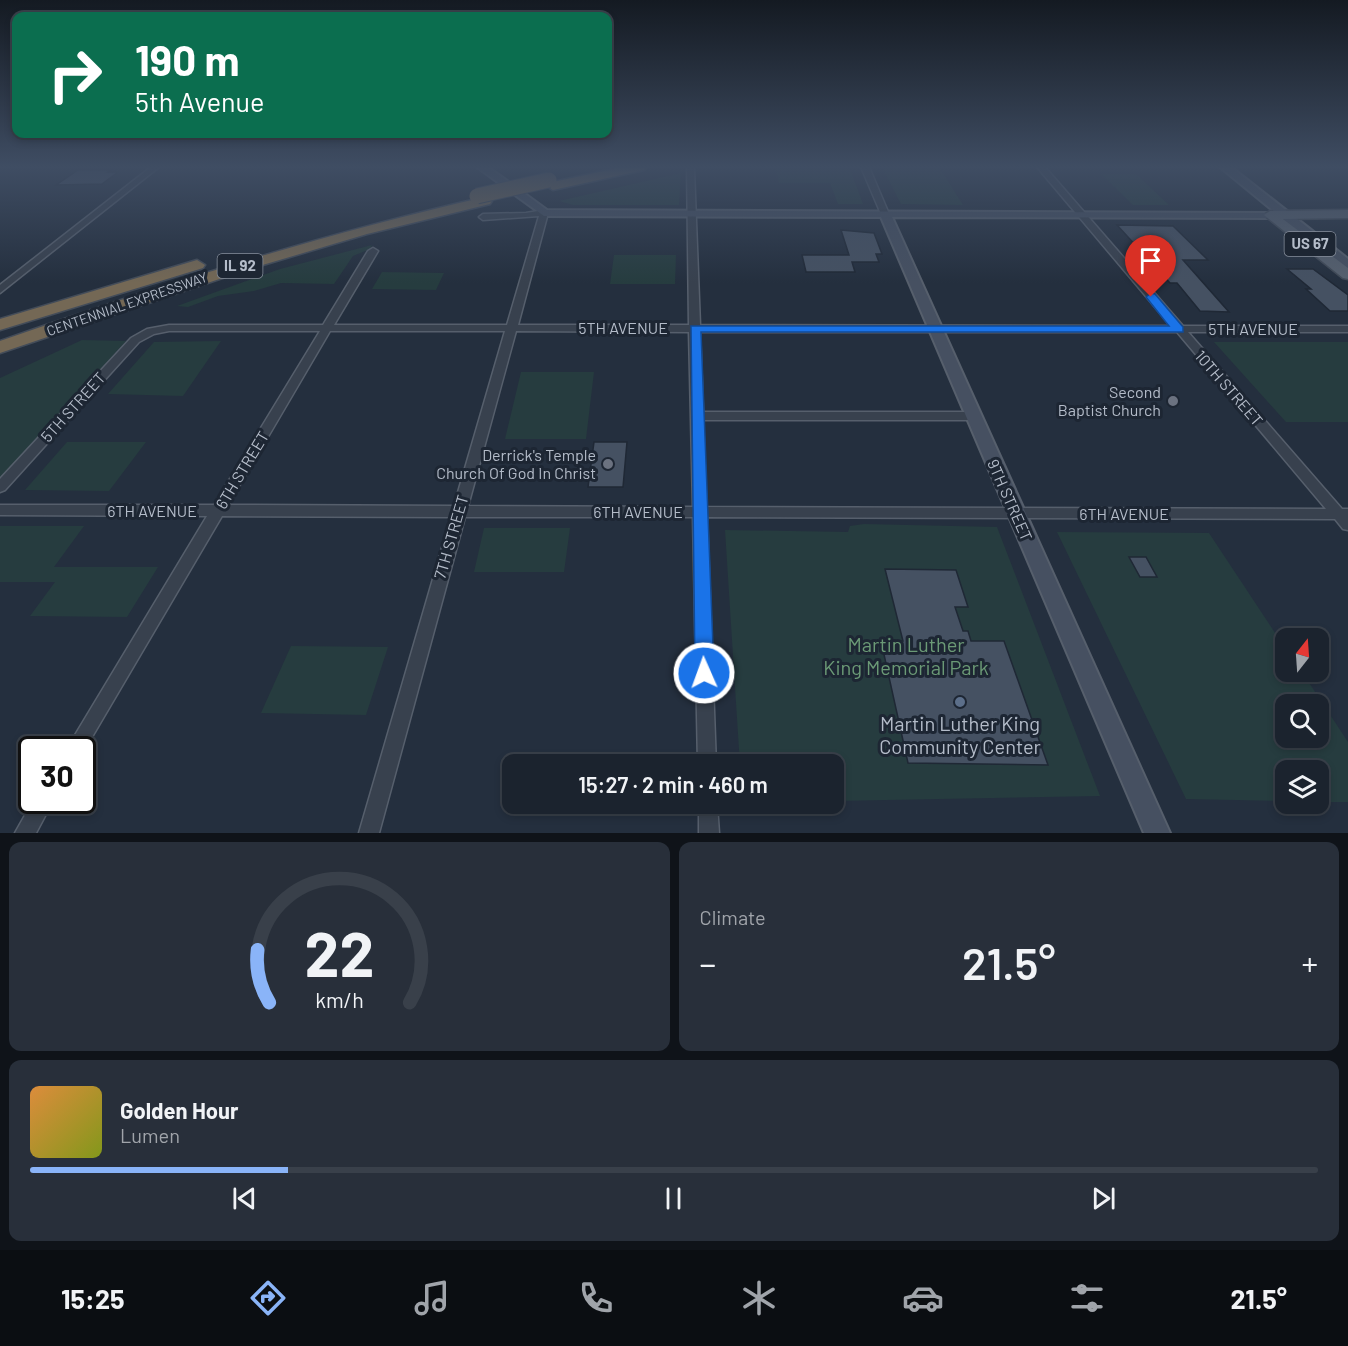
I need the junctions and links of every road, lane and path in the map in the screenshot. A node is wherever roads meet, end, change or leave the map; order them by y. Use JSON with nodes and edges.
{"nodes":[{"id":1,"x":106,"y":206,"type":"edge"},
{"id":2,"x":477,"y":206,"type":"edge"},
{"id":3,"x":478,"y":206,"type":"edge"},
{"id":4,"x":485,"y":206,"type":"edge"},
{"id":5,"x":534,"y":206,"type":"edge"},
{"id":6,"x":690,"y":206,"type":"edge"},
{"id":7,"x":882,"y":206,"type":"edge"},
{"id":8,"x":1076,"y":206,"type":"edge"},
{"id":9,"x":1266,"y":206,"type":"edge"},
{"id":10,"x":1269,"y":206,"type":"edge"},
{"id":11,"x":544,"y":213,"type":"junction"},
{"id":12,"x":690,"y":214,"type":"junction"},
{"id":13,"x":885,"y":214,"type":"junction"},
{"id":14,"x":1083,"y":214,"type":"junction"},
{"id":15,"x":1278,"y":214,"type":"junction"},
{"id":16,"x":1348,"y":214,"type":"edge"},
{"id":17,"x":312,"y":237,"type":"junction"},
{"id":18,"x":373,"y":251,"type":"dead end"},
{"id":19,"x":1348,"y":265,"type":"edge"},
{"id":20,"x":1348,"y":275,"type":"edge"},
{"id":21,"x":0,"y":290,"type":"edge"},
{"id":22,"x":163,"y":290,"type":"junction"},
{"id":23,"x":0,"y":325,"type":"edge"},
{"id":24,"x":329,"y":328,"type":"junction"},
{"id":25,"x":512,"y":328,"type":"junction"},
{"id":26,"x":695,"y":328,"type":"junction"},
{"id":27,"x":935,"y":329,"type":"junction"},
{"id":28,"x":1179,"y":329,"type":"junction"},
{"id":29,"x":1348,"y":329,"type":"edge"},
{"id":30,"x":151,"y":331,"type":"joint"},
{"id":31,"x":0,"y":337,"type":"edge"},
{"id":32,"x":0,"y":347,"type":"edge"},
{"id":33,"x":0,"y":355,"type":"edge"},
{"id":34,"x":696,"y":416,"type":"junction"},
{"id":35,"x":973,"y":416,"type":"junction"},
{"id":36,"x":0,"y":487,"type":"edge"},
{"id":37,"x":0,"y":510,"type":"edge"},
{"id":38,"x":217,"y":511,"type":"junction"},
{"id":39,"x":458,"y":513,"type":"junction"},
{"id":40,"x":699,"y":513,"type":"junction"},
{"id":41,"x":1016,"y":513,"type":"junction"},
{"id":42,"x":1343,"y":514,"type":"edge"},
{"id":43,"x":1348,"y":525,"type":"edge"},
{"id":44,"x":83,"y":736,"type":"edge"},
{"id":45,"x":707,"y":754,"type":"edge"},
{"id":46,"x":36,"y":814,"type":"edge"},
{"id":47,"x":708,"y":814,"type":"edge"},
{"id":48,"x":25,"y":833,"type":"edge"},
{"id":49,"x":369,"y":833,"type":"edge"},
{"id":50,"x":709,"y":833,"type":"edge"},
{"id":51,"x":1156,"y":833,"type":"edge"}],
"edges":[{"from":1,"to":21,"type":"street"},
{"from":2,"to":17,"type":"highway","name":"CENTENNIAL EXPRESSWAY","number":"IL 92"},
{"from":3,"to":22,"type":"highway","name":"CENTENNIAL EXPRESSWAY","number":"IL 92"},
{"from":4,"to":11,"type":"street"},
{"from":5,"to":11,"type":"street"},
{"from":6,"to":12,"type":"street"},
{"from":7,"to":13,"type":"street","name":"9TH STREET"},
{"from":8,"to":14,"type":"street","name":"10TH STREET"},
{"from":9,"to":15,"type":"street"},
{"from":10,"to":15,"type":"street"},
{"from":11,"to":12,"type":"street"},
{"from":11,"to":25,"type":"street","name":"7TH STREET"},
{"from":12,"to":13,"type":"street"},
{"from":12,"to":26,"type":"street"},
{"from":13,"to":14,"type":"street"},
{"from":13,"to":27,"type":"street","name":"9TH STREET"},
{"from":14,"to":15,"type":"street"},
{"from":14,"to":28,"type":"street","name":"10TH STREET"},
{"from":15,"to":16,"type":"main road","number":"US 67"},
{"from":15,"to":19,"type":"street"},
{"from":15,"to":20,"type":"main road","number":"US 67"},
{"from":17,"to":23,"type":"highway"},
{"from":17,"to":31,"type":"highway","name":"CENTENNIAL EXPRESSWAY","number":"IL 92"},
{"from":18,"to":24,"type":"street","name":"6TH STREET"},
{"from":22,"to":32,"type":"highway","name":"CENTENNIAL EXPRESSWAY","number":"IL 92"},
{"from":22,"to":33,"type":"highway"},
{"from":24,"to":25,"type":"street","name":"5TH AVENUE"},
{"from":24,"to":30,"type":"street","name":"5TH AVENUE"},
{"from":24,"to":38,"type":"street","name":"6TH STREET"},
{"from":25,"to":26,"type":"street","name":"5TH AVENUE"},
{"from":25,"to":39,"type":"street","name":"7TH STREET"},
{"from":26,"to":27,"type":"street","name":"5TH AVENUE"},
{"from":26,"to":34,"type":"street"},
{"from":27,"to":28,"type":"street","name":"5TH AVENUE"},
{"from":27,"to":35,"type":"street","name":"9TH STREET"},
{"from":28,"to":29,"type":"street","name":"5TH AVENUE"},
{"from":28,"to":42,"type":"street","name":"10TH STREET"},
{"from":30,"to":36,"type":"street","name":"5TH STREET"},
{"from":34,"to":35,"type":"street"},
{"from":34,"to":40,"type":"street"},
{"from":35,"to":41,"type":"street","name":"9TH STREET"},
{"from":37,"to":38,"type":"street","name":"6TH AVENUE"},
{"from":38,"to":39,"type":"street","name":"6TH AVENUE"},
{"from":38,"to":44,"type":"street","name":"6TH STREET"},
{"from":39,"to":40,"type":"street","name":"6TH AVENUE"},
{"from":39,"to":49,"type":"street","name":"7TH STREET"},
{"from":40,"to":41,"type":"street","name":"6TH AVENUE"},
{"from":40,"to":45,"type":"street"},
{"from":41,"to":42,"type":"street","name":"6TH AVENUE"},
{"from":41,"to":51,"type":"street","name":"9TH STREET"},
{"from":42,"to":43,"type":"street","name":"10TH STREET"},
{"from":46,"to":48,"type":"street"},
{"from":47,"to":50,"type":"street"}]}
